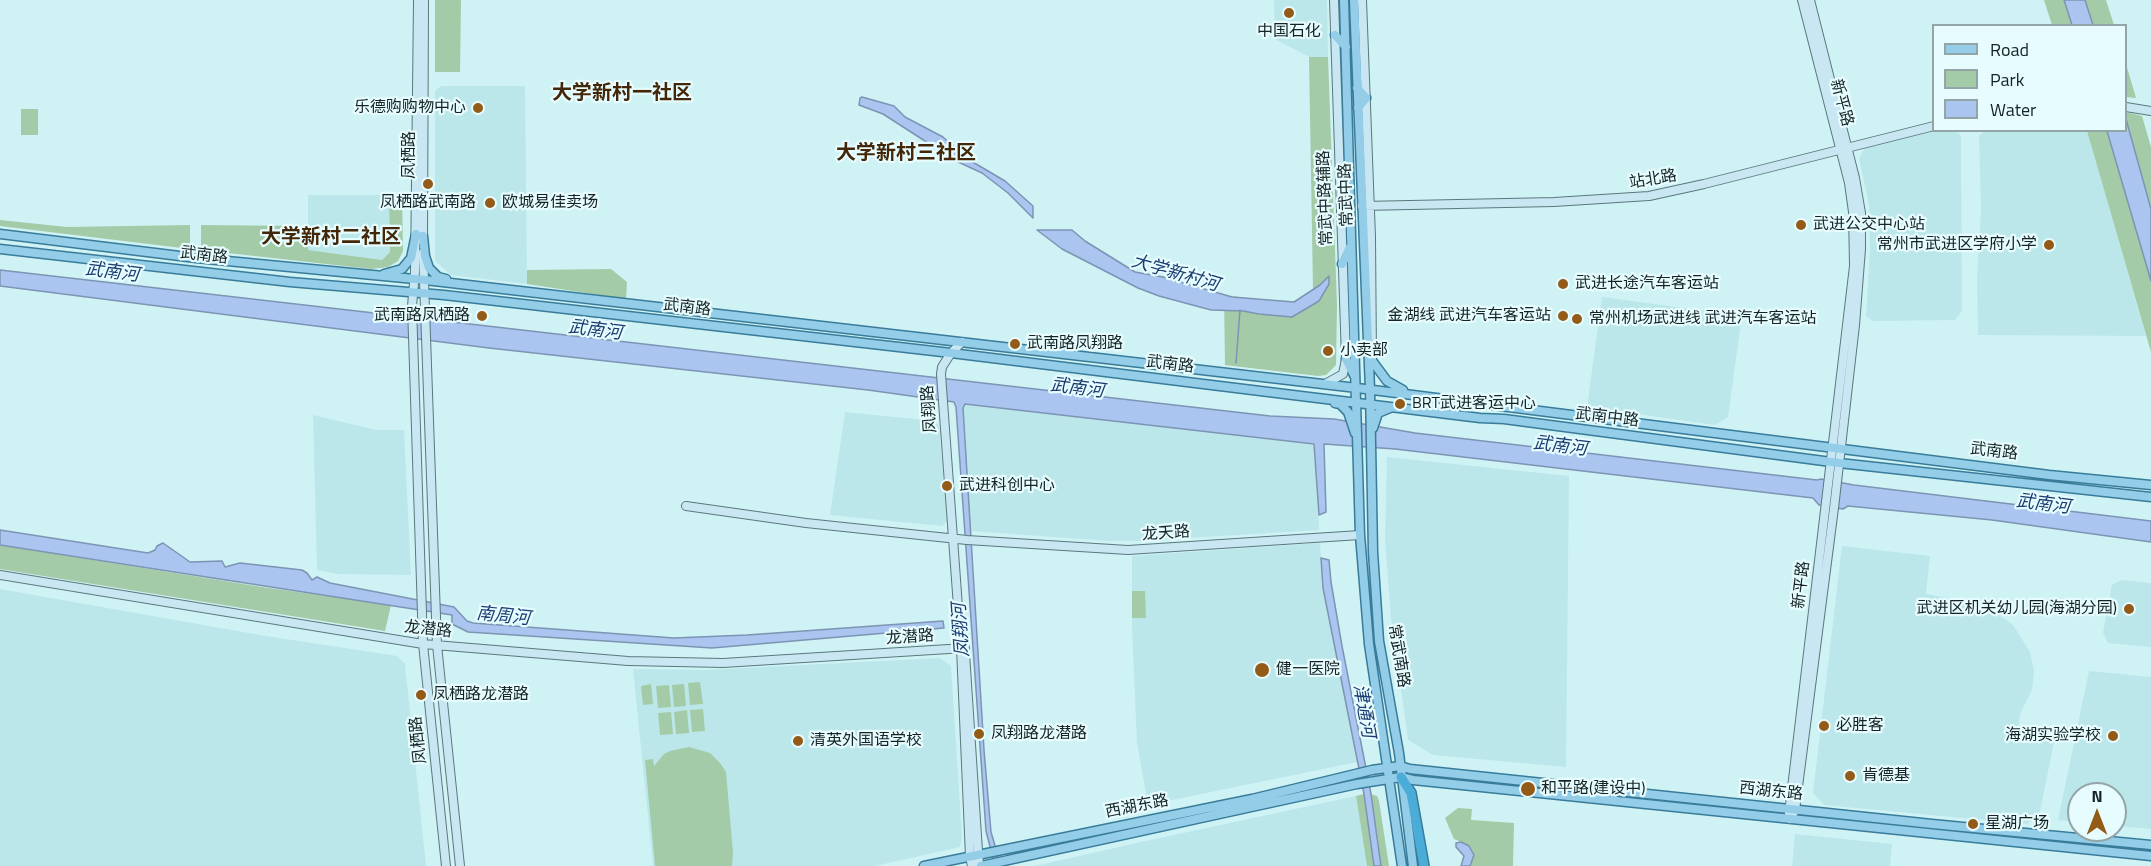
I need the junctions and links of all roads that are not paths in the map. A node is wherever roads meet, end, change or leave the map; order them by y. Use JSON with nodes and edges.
{"nodes":[{"id":1,"x":418,"y":0,"type":"edge"},
{"id":2,"x":424,"y":0,"type":"edge"},
{"id":3,"x":1334,"y":0,"type":"edge"},
{"id":4,"x":1344,"y":0,"type":"edge"},
{"id":5,"x":1354,"y":0,"type":"edge"},
{"id":6,"x":1362,"y":0,"type":"edge"},
{"id":7,"x":1802,"y":0,"type":"edge"},
{"id":8,"x":1810,"y":0,"type":"edge"},
{"id":9,"x":1335,"y":34,"type":"junction"},
{"id":10,"x":1346,"y":47,"type":"junction"},
{"id":11,"x":1357,"y":88,"type":"junction"},
{"id":12,"x":1366,"y":98,"type":"junction"},
{"id":13,"x":2127,"y":107,"type":"edge"},
{"id":14,"x":1358,"y":108,"type":"junction"},
{"id":15,"x":2151,"y":111,"type":"edge"},
{"id":16,"x":1932,"y":126,"type":"edge"},
{"id":17,"x":1844,"y":148,"type":"junction"},
{"id":18,"x":1366,"y":206,"type":"junction"},
{"id":19,"x":0,"y":234,"type":"edge"},
{"id":20,"x":419,"y":235,"type":"junction"},
{"id":21,"x":1352,"y":244,"type":"junction"},
{"id":22,"x":0,"y":249,"type":"edge"},
{"id":23,"x":1342,"y":264,"type":"junction"},
{"id":24,"x":371,"y":275,"type":"junction"},
{"id":25,"x":419,"y":280,"type":"junction"},
{"id":26,"x":466,"y":285,"type":"junction"},
{"id":27,"x":413,"y":292,"type":"junction"},
{"id":28,"x":424,"y":293,"type":"junction"},
{"id":29,"x":962,"y":342,"type":"junction"},
{"id":30,"x":1368,"y":352,"type":"junction"},
{"id":31,"x":953,"y":353,"type":"junction"},
{"id":32,"x":1346,"y":359,"type":"junction"},
{"id":33,"x":1372,"y":362,"type":"junction"},
{"id":34,"x":1326,"y":384,"type":"junction"},
{"id":35,"x":1356,"y":384,"type":"junction"},
{"id":36,"x":1370,"y":390,"type":"junction"},
{"id":37,"x":1419,"y":396,"type":"junction"},
{"id":38,"x":1317,"y":398,"type":"junction"},
{"id":39,"x":1357,"y":403,"type":"junction"},
{"id":40,"x":1370,"y":404,"type":"junction"},
{"id":41,"x":1397,"y":408,"type":"junction"},
{"id":42,"x":1354,"y":419,"type":"junction"},
{"id":43,"x":1372,"y":421,"type":"junction"},
{"id":44,"x":1837,"y":448,"type":"junction"},
{"id":45,"x":1835,"y":462,"type":"junction"},
{"id":46,"x":2151,"y":485,"type":"edge"},
{"id":47,"x":2151,"y":497,"type":"edge"},
{"id":48,"x":686,"y":506,"type":"dead end"},
{"id":49,"x":1360,"y":535,"type":"junction"},
{"id":50,"x":955,"y":538,"type":"junction"},
{"id":51,"x":0,"y":575,"type":"edge"},
{"id":52,"x":423,"y":644,"type":"junction"},
{"id":53,"x":437,"y":645,"type":"junction"},
{"id":54,"x":963,"y":648,"type":"junction"},
{"id":55,"x":1400,"y":766,"type":"junction"},
{"id":56,"x":1388,"y":767,"type":"junction"},
{"id":57,"x":1401,"y":777,"type":"junction"},
{"id":58,"x":1389,"y":778,"type":"junction"},
{"id":59,"x":1792,"y":809,"type":"junction"},
{"id":60,"x":1790,"y":819,"type":"junction"},
{"id":61,"x":2151,"y":845,"type":"edge"},
{"id":62,"x":2151,"y":856,"type":"edge"},
{"id":63,"x":973,"y":859,"type":"edge"},
{"id":64,"x":446,"y":866,"type":"edge"},
{"id":65,"x":460,"y":866,"type":"edge"},
{"id":66,"x":924,"y":866,"type":"edge"},
{"id":67,"x":980,"y":866,"type":"edge"},
{"id":68,"x":1402,"y":866,"type":"edge"},
{"id":69,"x":1413,"y":866,"type":"edge"},
{"id":70,"x":1424,"y":866,"type":"edge"}],
"edges":[{"from":1,"to":20,"type":"street","name":"凤栖路"},
{"from":2,"to":20,"type":"street","name":"凤栖路"},
{"from":3,"to":9,"type":"street","name":"常武中路辅路"},
{"from":4,"to":10,"type":"main road","name":"常武中路"},
{"from":5,"to":11,"type":"main road","name":"常武中路"},
{"from":6,"to":12,"type":"street"},
{"from":7,"to":17,"type":"street","name":"新平路"},
{"from":8,"to":17,"type":"street","name":"新平路"},
{"from":9,"to":10,"type":"main road"},
{"from":9,"to":23,"type":"street","name":"常武中路辅路"},
{"from":10,"to":21,"type":"main road","name":"常武中路"},
{"from":11,"to":12,"type":"main road"},
{"from":11,"to":14,"type":"main road","name":"常武中路"},
{"from":12,"to":14,"type":"main road"},
{"from":12,"to":18,"type":"street"},
{"from":13,"to":15,"type":"street"},
{"from":14,"to":18,"type":"main road","name":"常武中路"},
{"from":16,"to":17,"type":"street","name":"站北路"},
{"from":17,"to":18,"type":"street","name":"站北路"},
{"from":17,"to":44,"type":"street","name":"新平路"},
{"from":17,"to":44,"type":"street","name":"新平路"},
{"from":18,"to":30,"type":"main road","name":"常武中路"},
{"from":18,"to":33,"type":"street"},
{"from":19,"to":24,"type":"main road","name":"武南路"},
{"from":20,"to":24,"type":"main road"},
{"from":20,"to":25,"type":"street","name":"凤栖路"},
{"from":20,"to":26,"type":"main road"},
{"from":21,"to":23,"type":"main road"},
{"from":21,"to":35,"type":"main road","name":"常武中路"},
{"from":22,"to":27,"type":"main road","name":"武南路"},
{"from":23,"to":32,"type":"street","name":"常武中路辅路"},
{"from":24,"to":25,"type":"main road","name":"武南路"},
{"from":25,"to":26,"type":"main road","name":"武南路"},
{"from":25,"to":27,"type":"street","name":"凤栖路"},
{"from":25,"to":28,"type":"street","name":"凤栖路"},
{"from":26,"to":29,"type":"main road","name":"武南路"},
{"from":27,"to":28,"type":"main road","name":"武南路"},
{"from":27,"to":52,"type":"street","name":"凤栖路"},
{"from":28,"to":31,"type":"main road","name":"武南路"},
{"from":28,"to":53,"type":"street","name":"凤栖路"},
{"from":29,"to":31,"type":"street","name":"凤翔路"},
{"from":29,"to":34,"type":"main road","name":"武南路"},
{"from":30,"to":33,"type":"main road"},
{"from":30,"to":36,"type":"main road","name":"常武中路"},
{"from":31,"to":38,"type":"main road","name":"武南路"},
{"from":31,"to":50,"type":"street","name":"凤翔路"},
{"from":32,"to":34,"type":"street"},
{"from":32,"to":35,"type":"main road"},
{"from":33,"to":36,"type":"street"},
{"from":33,"to":37,"type":"main road"},
{"from":34,"to":35,"type":"main road","name":"武南路"},
{"from":35,"to":36,"type":"main road","name":"武南路"},
{"from":35,"to":39,"type":"main road","name":"常武中路"},
{"from":36,"to":37,"type":"main road","name":"武南中路"},
{"from":36,"to":40,"type":"main road","name":"常武中路"},
{"from":37,"to":44,"type":"main road","name":"武南中路"},
{"from":38,"to":39,"type":"main road","name":"武南路"},
{"from":38,"to":42,"type":"main road"},
{"from":39,"to":40,"type":"main road","name":"武南路"},
{"from":39,"to":42,"type":"main road"},
{"from":40,"to":41,"type":"main road","name":"武南中路"},
{"from":40,"to":43,"type":"main road"},
{"from":41,"to":43,"type":"main road"},
{"from":41,"to":45,"type":"main road","name":"武南中路"},
{"from":42,"to":49,"type":"main road","name":"常武南路"},
{"from":43,"to":55,"type":"main road","name":"常武南路"},
{"from":44,"to":45,"type":"street","name":"新平路"},
{"from":44,"to":46,"type":"main road","name":"武南路"},
{"from":45,"to":47,"type":"main road","name":"武南路"},
{"from":45,"to":59,"type":"street","name":"新平路"},
{"from":48,"to":50,"type":"street","name":"龙天路"},
{"from":49,"to":50,"type":"street","name":"龙天路"},
{"from":49,"to":56,"type":"main road","name":"常武南路"},
{"from":50,"to":54,"type":"street","name":"凤翔路"},
{"from":51,"to":52,"type":"street","name":"龙潜路"},
{"from":52,"to":53,"type":"street","name":"龙潜路"},
{"from":52,"to":64,"type":"street","name":"凤栖路"},
{"from":53,"to":54,"type":"street","name":"龙潜路"},
{"from":53,"to":65,"type":"street","name":"凤栖路"},
{"from":54,"to":63,"type":"street","name":"凤翔路"},
{"from":55,"to":56,"type":"main road","name":"西湖东路"},
{"from":55,"to":57,"type":"main road","name":"常武南路"},
{"from":55,"to":59,"type":"main road","name":"西湖东路"},
{"from":56,"to":58,"type":"main road","name":"常武南路"},
{"from":56,"to":63,"type":"main road","name":"西湖东路"},
{"from":57,"to":58,"type":"main road","name":"西湖东路"},
{"from":57,"to":60,"type":"main road","name":"西湖东路"},
{"from":57,"to":69,"type":"main road","name":"常武南路"},
{"from":57,"to":70,"type":"highway"},
{"from":58,"to":67,"type":"main road","name":"西湖东路"},
{"from":58,"to":68,"type":"main road"},
{"from":59,"to":60,"type":"street","name":"新平路"},
{"from":59,"to":61,"type":"main road","name":"西湖东路"},
{"from":60,"to":62,"type":"main road","name":"西湖东路"},
{"from":63,"to":66,"type":"main road","name":"西湖东路"},
{"from":63,"to":67,"type":"street","name":"凤翔路"}]}
